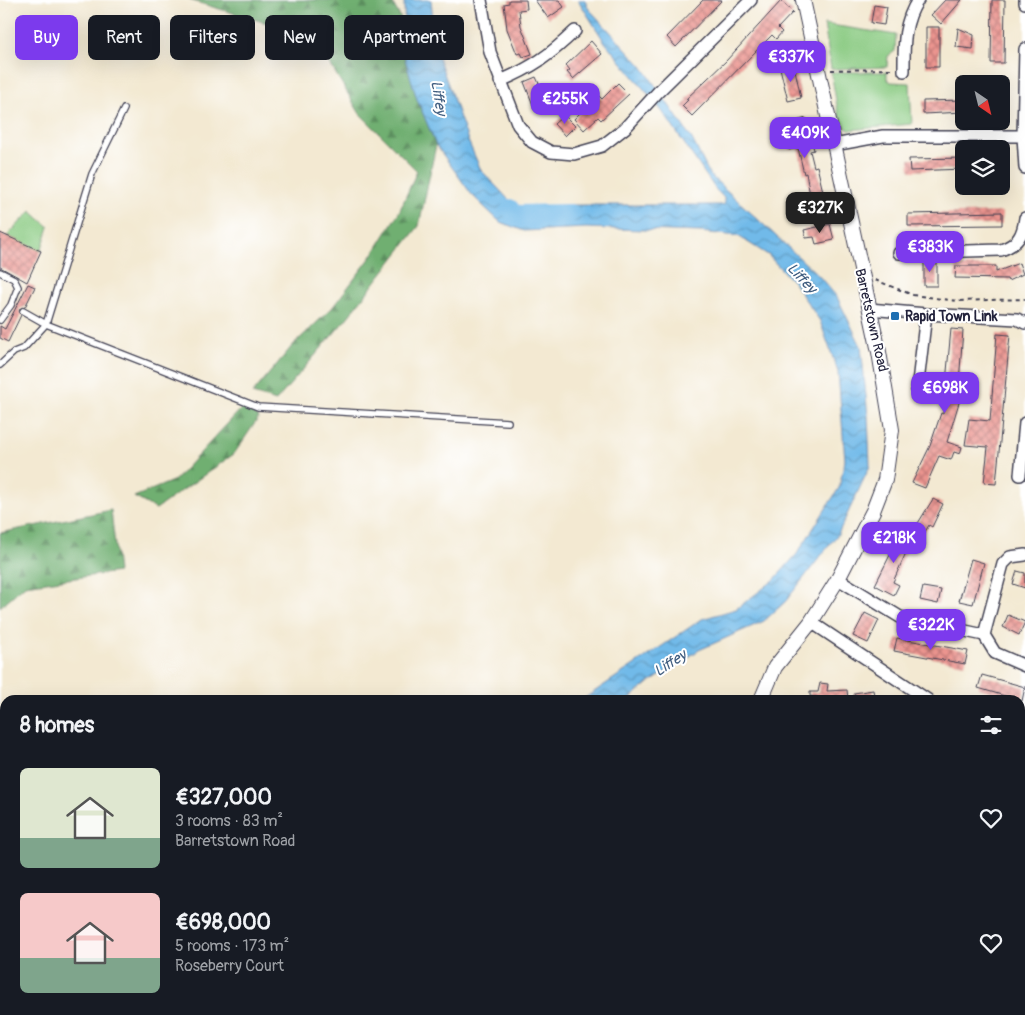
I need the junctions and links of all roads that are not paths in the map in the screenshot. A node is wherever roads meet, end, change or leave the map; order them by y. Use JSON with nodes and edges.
{"nodes":[{"id":1,"x":481,"y":0,"type":"edge"},
{"id":2,"x":751,"y":0,"type":"edge"},
{"id":3,"x":803,"y":0,"type":"edge"},
{"id":4,"x":918,"y":0,"type":"edge"},
{"id":5,"x":575,"y":31,"type":"dead end"},
{"id":6,"x":1025,"y":49,"type":"edge"},
{"id":7,"x":904,"y":70,"type":"road end"},
{"id":8,"x":500,"y":81,"type":"junction"},
{"id":9,"x":124,"y":109,"type":"dead end"},
{"id":10,"x":1023,"y":136,"type":"junction"},
{"id":11,"x":834,"y":145,"type":"junction"},
{"id":12,"x":1025,"y":168,"type":"edge"},
{"id":13,"x":1025,"y":218,"type":"edge"},
{"id":14,"x":899,"y":253,"type":"dead end"},
{"id":15,"x":0,"y":272,"type":"edge"},
{"id":16,"x":869,"y":309,"type":"junction"},
{"id":17,"x":23,"y":311,"type":"dead end"},
{"id":18,"x":926,"y":314,"type":"junction"},
{"id":19,"x":0,"y":320,"type":"edge"},
{"id":20,"x":1025,"y":323,"type":"edge"},
{"id":21,"x":46,"y":324,"type":"junction"},
{"id":22,"x":0,"y":365,"type":"edge"},
{"id":23,"x":917,"y":391,"type":"dead end"},
{"id":24,"x":508,"y":422,"type":"dead end"},
{"id":25,"x":1025,"y":423,"type":"edge"},
{"id":26,"x":1020,"y":476,"type":"dead end"},
{"id":27,"x":1025,"y":555,"type":"edge"},
{"id":28,"x":838,"y":579,"type":"junction"},
{"id":29,"x":811,"y":622,"type":"junction"},
{"id":30,"x":984,"y":635,"type":"junction"},
{"id":31,"x":1025,"y":666,"type":"edge"},
{"id":32,"x":763,"y":695,"type":"edge"},
{"id":33,"x":920,"y":695,"type":"edge"}],
"edges":[{"from":1,"to":8,"type":"street"},
{"from":2,"to":8,"type":"street"},
{"from":3,"to":11,"type":"street","name":"Barretstown Road"},
{"from":4,"to":7,"type":"street"},
{"from":5,"to":8,"type":"street"},
{"from":6,"to":10,"type":"street"},
{"from":9,"to":21,"type":"lane"},
{"from":10,"to":11,"type":"street"},
{"from":10,"to":12,"type":"street"},
{"from":11,"to":16,"type":"street","name":"Barretstown Road"},
{"from":13,"to":14,"type":"street"},
{"from":15,"to":19,"type":"lane"},
{"from":16,"to":18,"type":"street"},
{"from":16,"to":28,"type":"street","name":"Barretstown Road"},
{"from":17,"to":21,"type":"lane"},
{"from":18,"to":20,"type":"street"},
{"from":18,"to":23,"type":"street"},
{"from":21,"to":22,"type":"lane"},
{"from":21,"to":24,"type":"lane"},
{"from":25,"to":26,"type":"street"},
{"from":27,"to":30,"type":"street"},
{"from":28,"to":29,"type":"street","name":"Barretstown Road"},
{"from":28,"to":30,"type":"street"},
{"from":29,"to":32,"type":"street","name":"Barretstown Road"},
{"from":29,"to":33,"type":"street"},
{"from":30,"to":31,"type":"street"}]}
